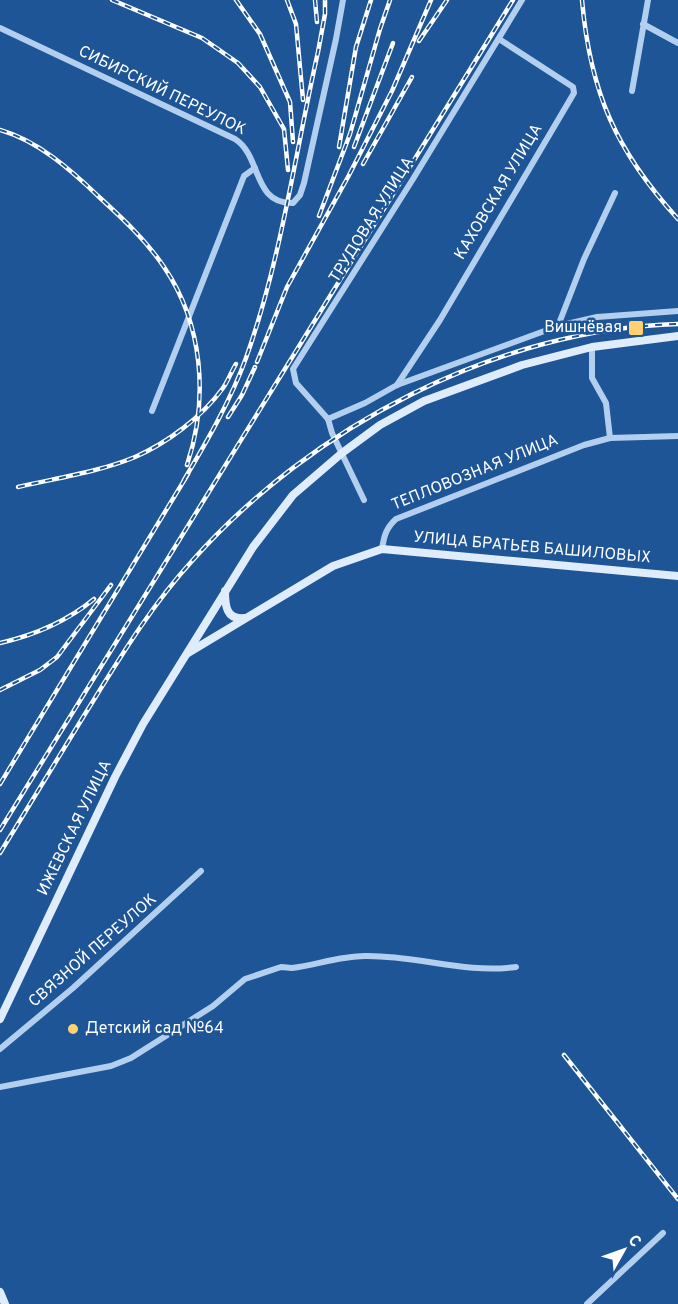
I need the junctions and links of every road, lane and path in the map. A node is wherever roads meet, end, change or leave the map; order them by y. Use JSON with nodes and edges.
{"nodes":[{"id":1,"x":343,"y":0,"type":"edge"},
{"id":2,"x":522,"y":0,"type":"edge"},
{"id":3,"x":648,"y":0,"type":"edge"},
{"id":4,"x":643,"y":24,"type":"junction"},
{"id":5,"x":0,"y":28,"type":"edge"},
{"id":6,"x":499,"y":39,"type":"junction"},
{"id":7,"x":678,"y":43,"type":"edge"},
{"id":8,"x":632,"y":91,"type":"dead end"},
{"id":9,"x":255,"y":168,"type":"junction"},
{"id":10,"x":615,"y":193,"type":"dead end"},
{"id":11,"x":678,"y":311,"type":"edge"},
{"id":12,"x":558,"y":326,"type":"junction"},
{"id":13,"x":678,"y":336,"type":"edge"},
{"id":14,"x":592,"y":347,"type":"junction"},
{"id":15,"x":397,"y":384,"type":"junction"},
{"id":16,"x":152,"y":411,"type":"dead end"},
{"id":17,"x":328,"y":419,"type":"junction"},
{"id":18,"x":678,"y":436,"type":"edge"},
{"id":19,"x":610,"y":438,"type":"junction"},
{"id":20,"x":342,"y":453,"type":"junction"},
{"id":21,"x":364,"y":500,"type":"dead end"},
{"id":22,"x":382,"y":549,"type":"junction"},
{"id":23,"x":678,"y":576,"type":"edge"},
{"id":24,"x":225,"y":590,"type":"junction"},
{"id":25,"x":244,"y":618,"type":"junction"},
{"id":26,"x":185,"y":655,"type":"junction"},
{"id":27,"x":201,"y":871,"type":"dead end"},
{"id":28,"x":516,"y":967,"type":"dead end"},
{"id":29,"x":0,"y":1018,"type":"edge"},
{"id":30,"x":0,"y":1049,"type":"edge"},
{"id":31,"x":0,"y":1087,"type":"edge"},
{"id":32,"x":663,"y":1233,"type":"dead end"},
{"id":33,"x":0,"y":1292,"type":"edge"},
{"id":34,"x":5,"y":1304,"type":"edge"},
{"id":35,"x":587,"y":1304,"type":"edge"}],
"edges":[{"from":1,"to":9,"type":"street","name":"СИБИРСКИЙ ПЕРЕУЛОК"},
{"from":2,"to":6,"type":"street","name":"ТРУДОВАЯ УЛИЦА"},
{"from":3,"to":4,"type":"street"},
{"from":4,"to":7,"type":"street"},
{"from":4,"to":8,"type":"street"},
{"from":5,"to":9,"type":"street","name":"СИБИРСКИЙ ПЕРЕУЛОК"},
{"from":6,"to":15,"type":"street","name":"КАХОВСКАЯ УЛИЦА"},
{"from":6,"to":17,"type":"street","name":"ТРУДОВАЯ УЛИЦА"},
{"from":9,"to":16,"type":"street"},
{"from":10,"to":12,"type":"street"},
{"from":11,"to":12,"type":"street"},
{"from":12,"to":15,"type":"street"},
{"from":13,"to":14,"type":"street","name":"ИЖЕВСКАЯ УЛИЦА"},
{"from":14,"to":19,"type":"street"},
{"from":14,"to":20,"type":"street","name":"ИЖЕВСКАЯ УЛИЦА"},
{"from":15,"to":17,"type":"street"},
{"from":17,"to":20,"type":"street","name":"ТРУДОВАЯ УЛИЦА"},
{"from":18,"to":19,"type":"street","name":"ТЕПЛОВОЗНАЯ УЛИЦА"},
{"from":19,"to":22,"type":"street","name":"ТЕПЛОВОЗНАЯ УЛИЦА"},
{"from":20,"to":21,"type":"street","name":"ТРУДОВАЯ УЛИЦА"},
{"from":20,"to":24,"type":"street","name":"ИЖЕВСКАЯ УЛИЦА"},
{"from":22,"to":23,"type":"street","name":"УЛИЦА БРАТЬЕВ БАШИЛОВЫХ"},
{"from":22,"to":25,"type":"street"},
{"from":24,"to":25,"type":"street"},
{"from":24,"to":26,"type":"street","name":"ИЖЕВСКАЯ УЛИЦА"},
{"from":25,"to":26,"type":"street"},
{"from":26,"to":29,"type":"street","name":"ИЖЕВСКАЯ УЛИЦА"},
{"from":27,"to":30,"type":"street","name":"СВЯЗНОЙ ПЕРЕУЛОК"},
{"from":28,"to":31,"type":"street"},
{"from":32,"to":35,"type":"street"},
{"from":33,"to":34,"type":"street"}]}
